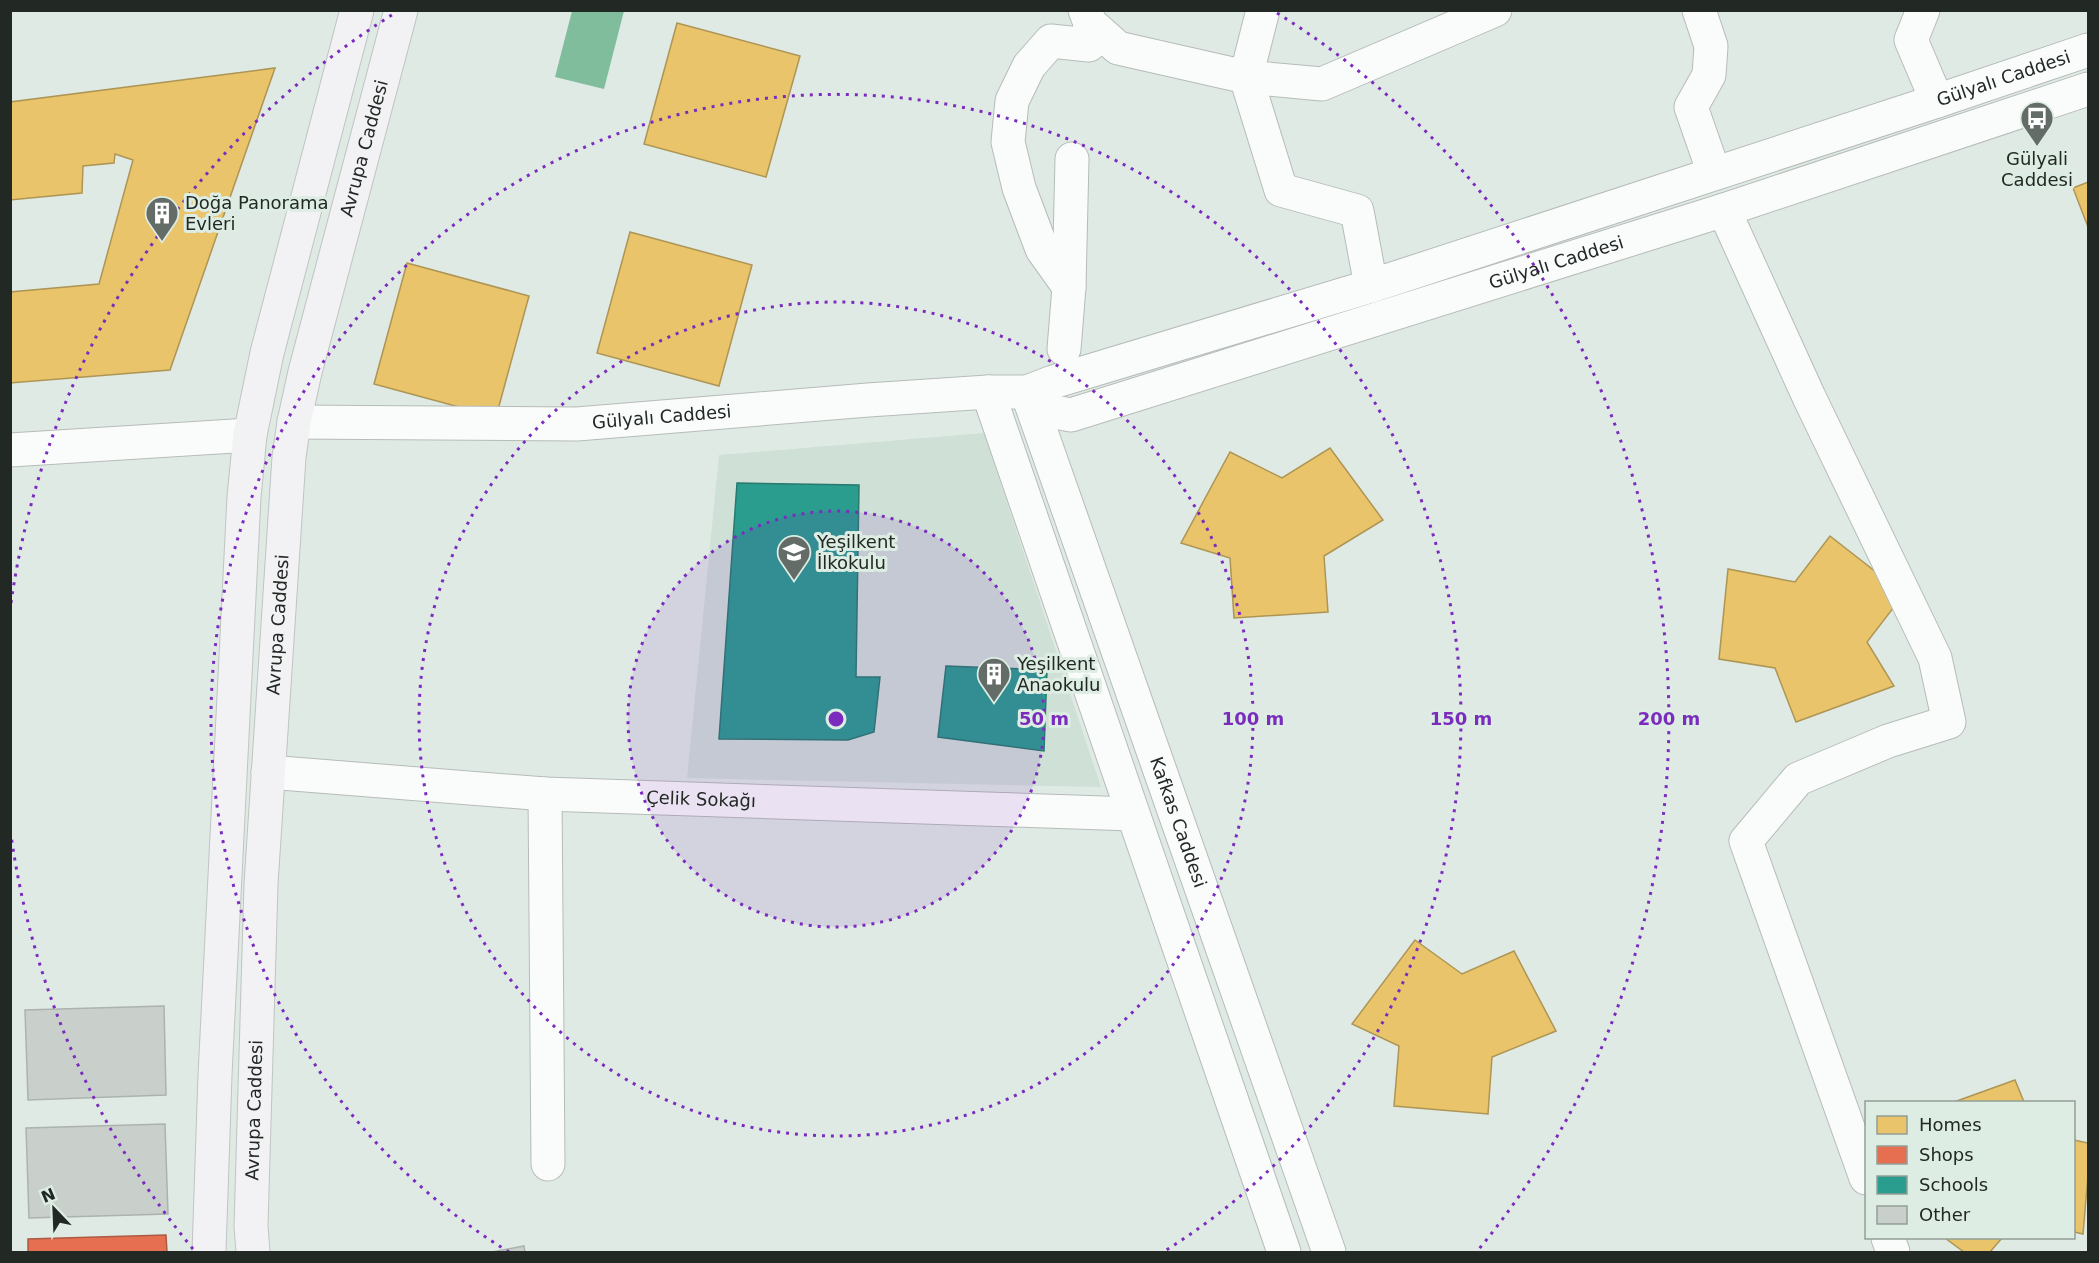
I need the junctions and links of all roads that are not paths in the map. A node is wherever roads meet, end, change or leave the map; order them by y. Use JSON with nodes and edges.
{"nodes":[{"id":1,"x":357,"y":10,"type":"edge"},
{"id":2,"x":401,"y":10,"type":"edge"},
{"id":3,"x":1263,"y":10,"type":"edge"},
{"id":4,"x":1495,"y":10,"type":"edge"},
{"id":5,"x":1699,"y":10,"type":"edge"},
{"id":6,"x":1923,"y":10,"type":"edge"},
{"id":7,"x":1088,"y":17,"type":"edge"},
{"id":8,"x":2088,"y":50,"type":"edge"},
{"id":9,"x":1246,"y":77,"type":"junction"},
{"id":10,"x":2088,"y":89,"type":"edge"},
{"id":11,"x":1937,"y":101,"type":"junction"},
{"id":12,"x":1072,"y":159,"type":"dead end"},
{"id":13,"x":1714,"y":173,"type":"junction"},
{"id":14,"x":1724,"y":210,"type":"junction"},
{"id":15,"x":1371,"y":286,"type":"junction"},
{"id":16,"x":1070,"y":287,"type":"junction"},
{"id":17,"x":1064,"y":349,"type":"dead end"},
{"id":18,"x":988,"y":392,"type":"junction"},
{"id":19,"x":1027,"y":392,"type":"junction"},
{"id":20,"x":294,"y":422,"type":"junction"},
{"id":21,"x":250,"y":435,"type":"junction"},
{"id":22,"x":10,"y":450,"type":"edge"},
{"id":23,"x":268,"y":772,"type":"junction"},
{"id":24,"x":545,"y":794,"type":"junction"},
{"id":25,"x":1132,"y":814,"type":"junction"},
{"id":26,"x":548,"y":1164,"type":"dead end"},
{"id":27,"x":1865,"y":1175,"type":"edge"},
{"id":28,"x":209,"y":1252,"type":"edge"},
{"id":29,"x":253,"y":1252,"type":"edge"},
{"id":30,"x":1284,"y":1252,"type":"edge"},
{"id":31,"x":1329,"y":1252,"type":"edge"}],
"edges":[{"from":1,"to":21,"type":"main road","name":"Avrupa Caddesi"},
{"from":2,"to":20,"type":"main road","name":"Avrupa Caddesi"},
{"from":3,"to":9,"type":"street"},
{"from":4,"to":9,"type":"street"},
{"from":5,"to":13,"type":"street"},
{"from":6,"to":11,"type":"street"},
{"from":7,"to":9,"type":"street"},
{"from":7,"to":16,"type":"street"},
{"from":8,"to":11,"type":"street","name":"Gülyalı Caddesi"},
{"from":9,"to":15,"type":"street"},
{"from":10,"to":14,"type":"street","name":"Gülyalı Caddesi"},
{"from":11,"to":13,"type":"street","name":"Gülyalı Caddesi"},
{"from":12,"to":16,"type":"street"},
{"from":13,"to":15,"type":"street","name":"Gülyalı Caddesi"},
{"from":14,"to":19,"type":"street","name":"Gülyalı Caddesi"},
{"from":14,"to":27,"type":"street"},
{"from":15,"to":19,"type":"street","name":"Gülyalı Caddesi"},
{"from":16,"to":17,"type":"street"},
{"from":18,"to":19,"type":"street","name":"Gülyalı Caddesi"},
{"from":18,"to":20,"type":"street","name":"Gülyalı Caddesi"},
{"from":18,"to":25,"type":"street"},
{"from":19,"to":31,"type":"street","name":"Kafkas Caddesi"},
{"from":20,"to":23,"type":"main road","name":"Avrupa Caddesi"},
{"from":21,"to":22,"type":"street"},
{"from":21,"to":28,"type":"main road","name":"Avrupa Caddesi"},
{"from":23,"to":24,"type":"street","name":"Çelik Sokağı"},
{"from":23,"to":29,"type":"main road","name":"Avrupa Caddesi"},
{"from":24,"to":25,"type":"street","name":"Çelik Sokağı"},
{"from":24,"to":26,"type":"street"},
{"from":25,"to":30,"type":"street"}]}
